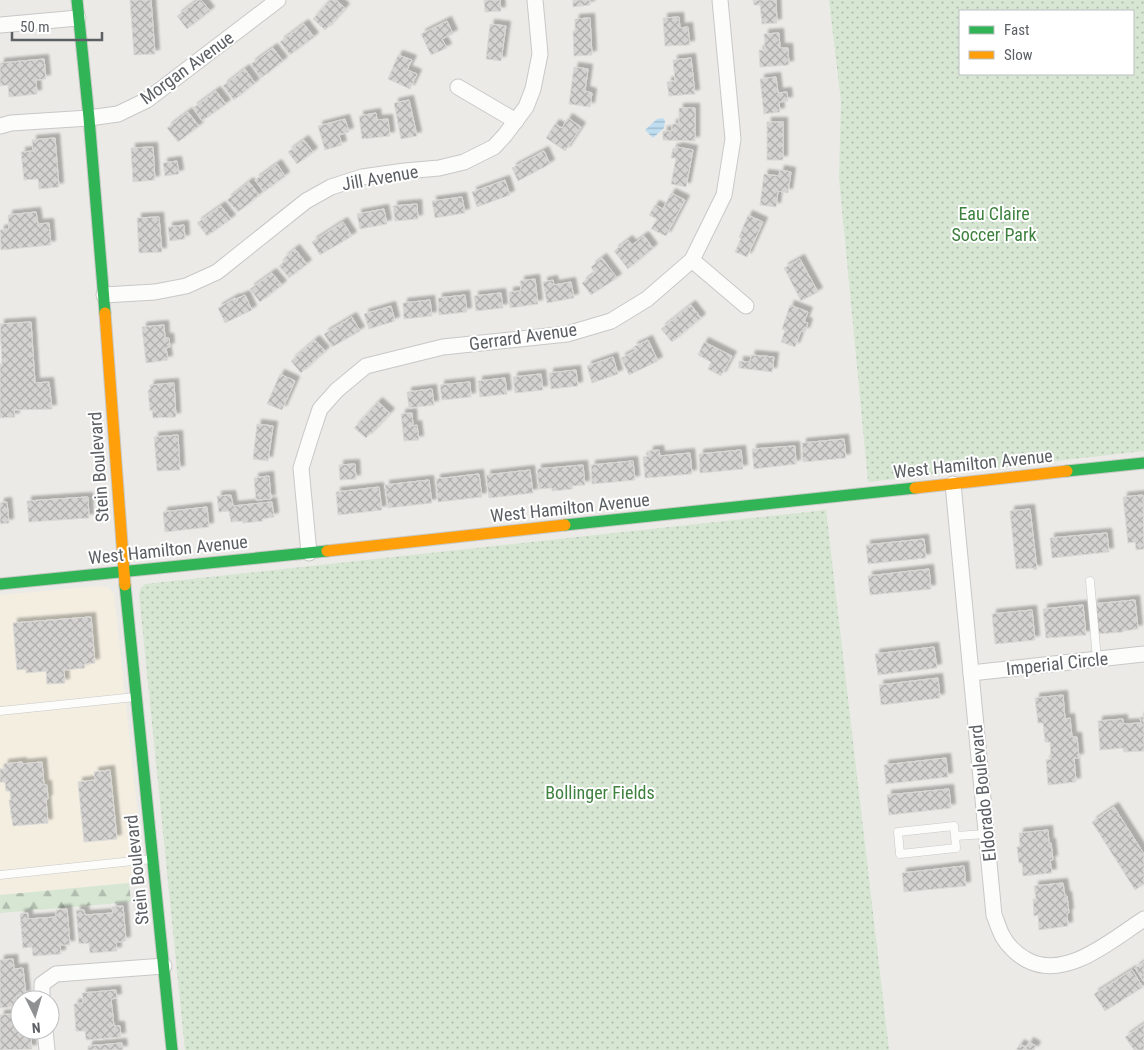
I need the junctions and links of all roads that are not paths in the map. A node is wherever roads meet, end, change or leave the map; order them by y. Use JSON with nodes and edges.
{"nodes":[{"id":1,"x":77,"y":0,"type":"edge"},
{"id":2,"x":278,"y":0,"type":"edge"},
{"id":3,"x":535,"y":0,"type":"edge"},
{"id":4,"x":720,"y":0,"type":"edge"},
{"id":5,"x":78,"y":18,"type":"junction"},
{"id":6,"x":0,"y":25,"type":"edge"},
{"id":7,"x":458,"y":87,"type":"dead end"},
{"id":8,"x":89,"y":118,"type":"junction"},
{"id":9,"x":516,"y":121,"type":"junction"},
{"id":10,"x":0,"y":126,"type":"edge"},
{"id":11,"x":692,"y":260,"type":"junction"},
{"id":12,"x":104,"y":295,"type":"junction"},
{"id":13,"x":746,"y":306,"type":"dead end"},
{"id":14,"x":1144,"y":463,"type":"edge"},
{"id":15,"x":953,"y":484,"type":"junction"},
{"id":16,"x":309,"y":553,"type":"junction"},
{"id":17,"x":124,"y":573,"type":"junction"},
{"id":18,"x":1090,"y":581,"type":"dead end"},
{"id":19,"x":0,"y":584,"type":"edge"},
{"id":20,"x":1144,"y":654,"type":"edge"},
{"id":21,"x":1098,"y":659,"type":"junction"},
{"id":22,"x":971,"y":673,"type":"junction"},
{"id":23,"x":137,"y":696,"type":"junction"},
{"id":24,"x":0,"y":712,"type":"edge"},
{"id":25,"x":987,"y":834,"type":"junction"},
{"id":26,"x":955,"y":836,"type":"junction"},
{"id":27,"x":153,"y":859,"type":"junction"},
{"id":28,"x":0,"y":875,"type":"edge"},
{"id":29,"x":1144,"y":919,"type":"edge"},
{"id":30,"x":164,"y":966,"type":"junction"},
{"id":31,"x":42,"y":990,"type":"edge"},
{"id":32,"x":172,"y":1050,"type":"edge"}],
"edges":[{"from":1,"to":5,"type":"street","name":"Stein Boulevard"},
{"from":2,"to":8,"type":"street","name":"Morgan Avenue"},
{"from":3,"to":9,"type":"street","name":"Jill Avenue"},
{"from":4,"to":11,"type":"street","name":"Gerrard Avenue"},
{"from":5,"to":6,"type":"street"},
{"from":5,"to":8,"type":"street","name":"Stein Boulevard"},
{"from":7,"to":9,"type":"street"},
{"from":8,"to":10,"type":"street","name":"Morgan Avenue"},
{"from":8,"to":12,"type":"street","name":"Stein Boulevard"},
{"from":9,"to":12,"type":"street","name":"Jill Avenue"},
{"from":11,"to":13,"type":"street"},
{"from":11,"to":16,"type":"street","name":"Gerrard Avenue"},
{"from":12,"to":17,"type":"street","name":"Stein Boulevard"},
{"from":14,"to":15,"type":"street","name":"West Hamilton Avenue"},
{"from":15,"to":16,"type":"street","name":"West Hamilton Avenue"},
{"from":15,"to":22,"type":"street","name":"Eldorado Boulevard"},
{"from":16,"to":17,"type":"street","name":"West Hamilton Avenue"},
{"from":17,"to":19,"type":"street","name":"West Hamilton Avenue"},
{"from":17,"to":23,"type":"street","name":"Stein Boulevard"},
{"from":18,"to":21,"type":"lane"},
{"from":20,"to":21,"type":"street","name":"Imperial Circle"},
{"from":21,"to":22,"type":"street","name":"Imperial Circle"},
{"from":22,"to":25,"type":"street","name":"Eldorado Boulevard"},
{"from":23,"to":24,"type":"lane"},
{"from":23,"to":27,"type":"street","name":"Stein Boulevard"},
{"from":25,"to":26,"type":"lane"},
{"from":25,"to":29,"type":"street","name":"Eldorado Boulevard"},
{"from":26,"to":26,"type":"lane"},
{"from":27,"to":28,"type":"lane"},
{"from":27,"to":30,"type":"street","name":"Stein Boulevard"},
{"from":30,"to":31,"type":"street"},
{"from":30,"to":32,"type":"street","name":"Stein Boulevard"}]}
